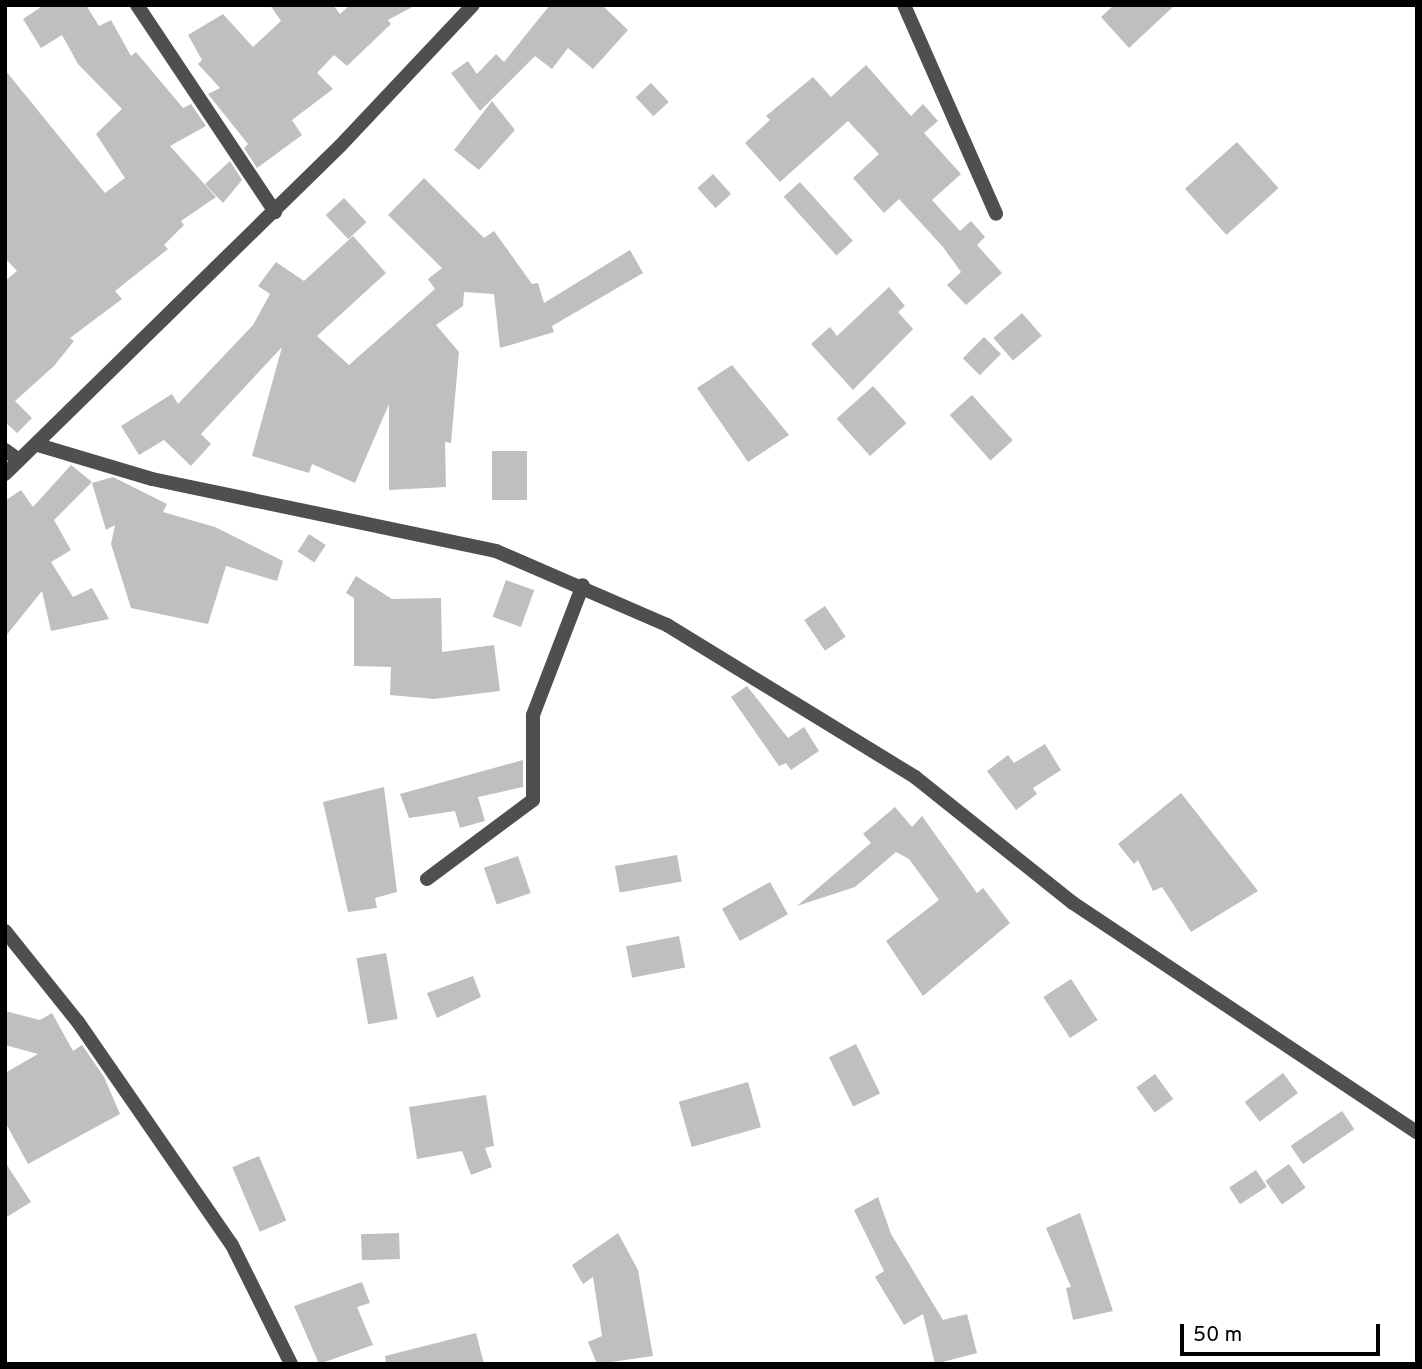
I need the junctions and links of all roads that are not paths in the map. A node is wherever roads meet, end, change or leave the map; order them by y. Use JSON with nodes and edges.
{"nodes":[{"id":1,"x":137,"y":5,"type":"edge"},
{"id":2,"x":473,"y":5,"type":"edge"},
{"id":3,"x":904,"y":5,"type":"edge"},
{"id":4,"x":275,"y":212,"type":"junction"},
{"id":5,"x":996,"y":214,"type":"dead end"},
{"id":6,"x":38,"y":444,"type":"junction"},
{"id":7,"x":5,"y":450,"type":"edge"},
{"id":8,"x":19,"y":460,"type":"junction"},
{"id":9,"x":5,"y":474,"type":"edge"},
{"id":10,"x":583,"y":584,"type":"junction"},
{"id":11,"x":427,"y":879,"type":"dead end"},
{"id":12,"x":5,"y":931,"type":"edge"},
{"id":13,"x":1417,"y":1132,"type":"edge"},
{"id":14,"x":290,"y":1364,"type":"edge"}],
"edges":[{"from":1,"to":4,"type":"street"},
{"from":2,"to":4,"type":"street"},
{"from":3,"to":5,"type":"street"},
{"from":4,"to":6,"type":"street"},
{"from":6,"to":8,"type":"street"},
{"from":6,"to":10,"type":"street"},
{"from":7,"to":8,"type":"street"},
{"from":8,"to":9,"type":"street"},
{"from":10,"to":11,"type":"street"},
{"from":10,"to":13,"type":"street"},
{"from":12,"to":14,"type":"street"}]}
